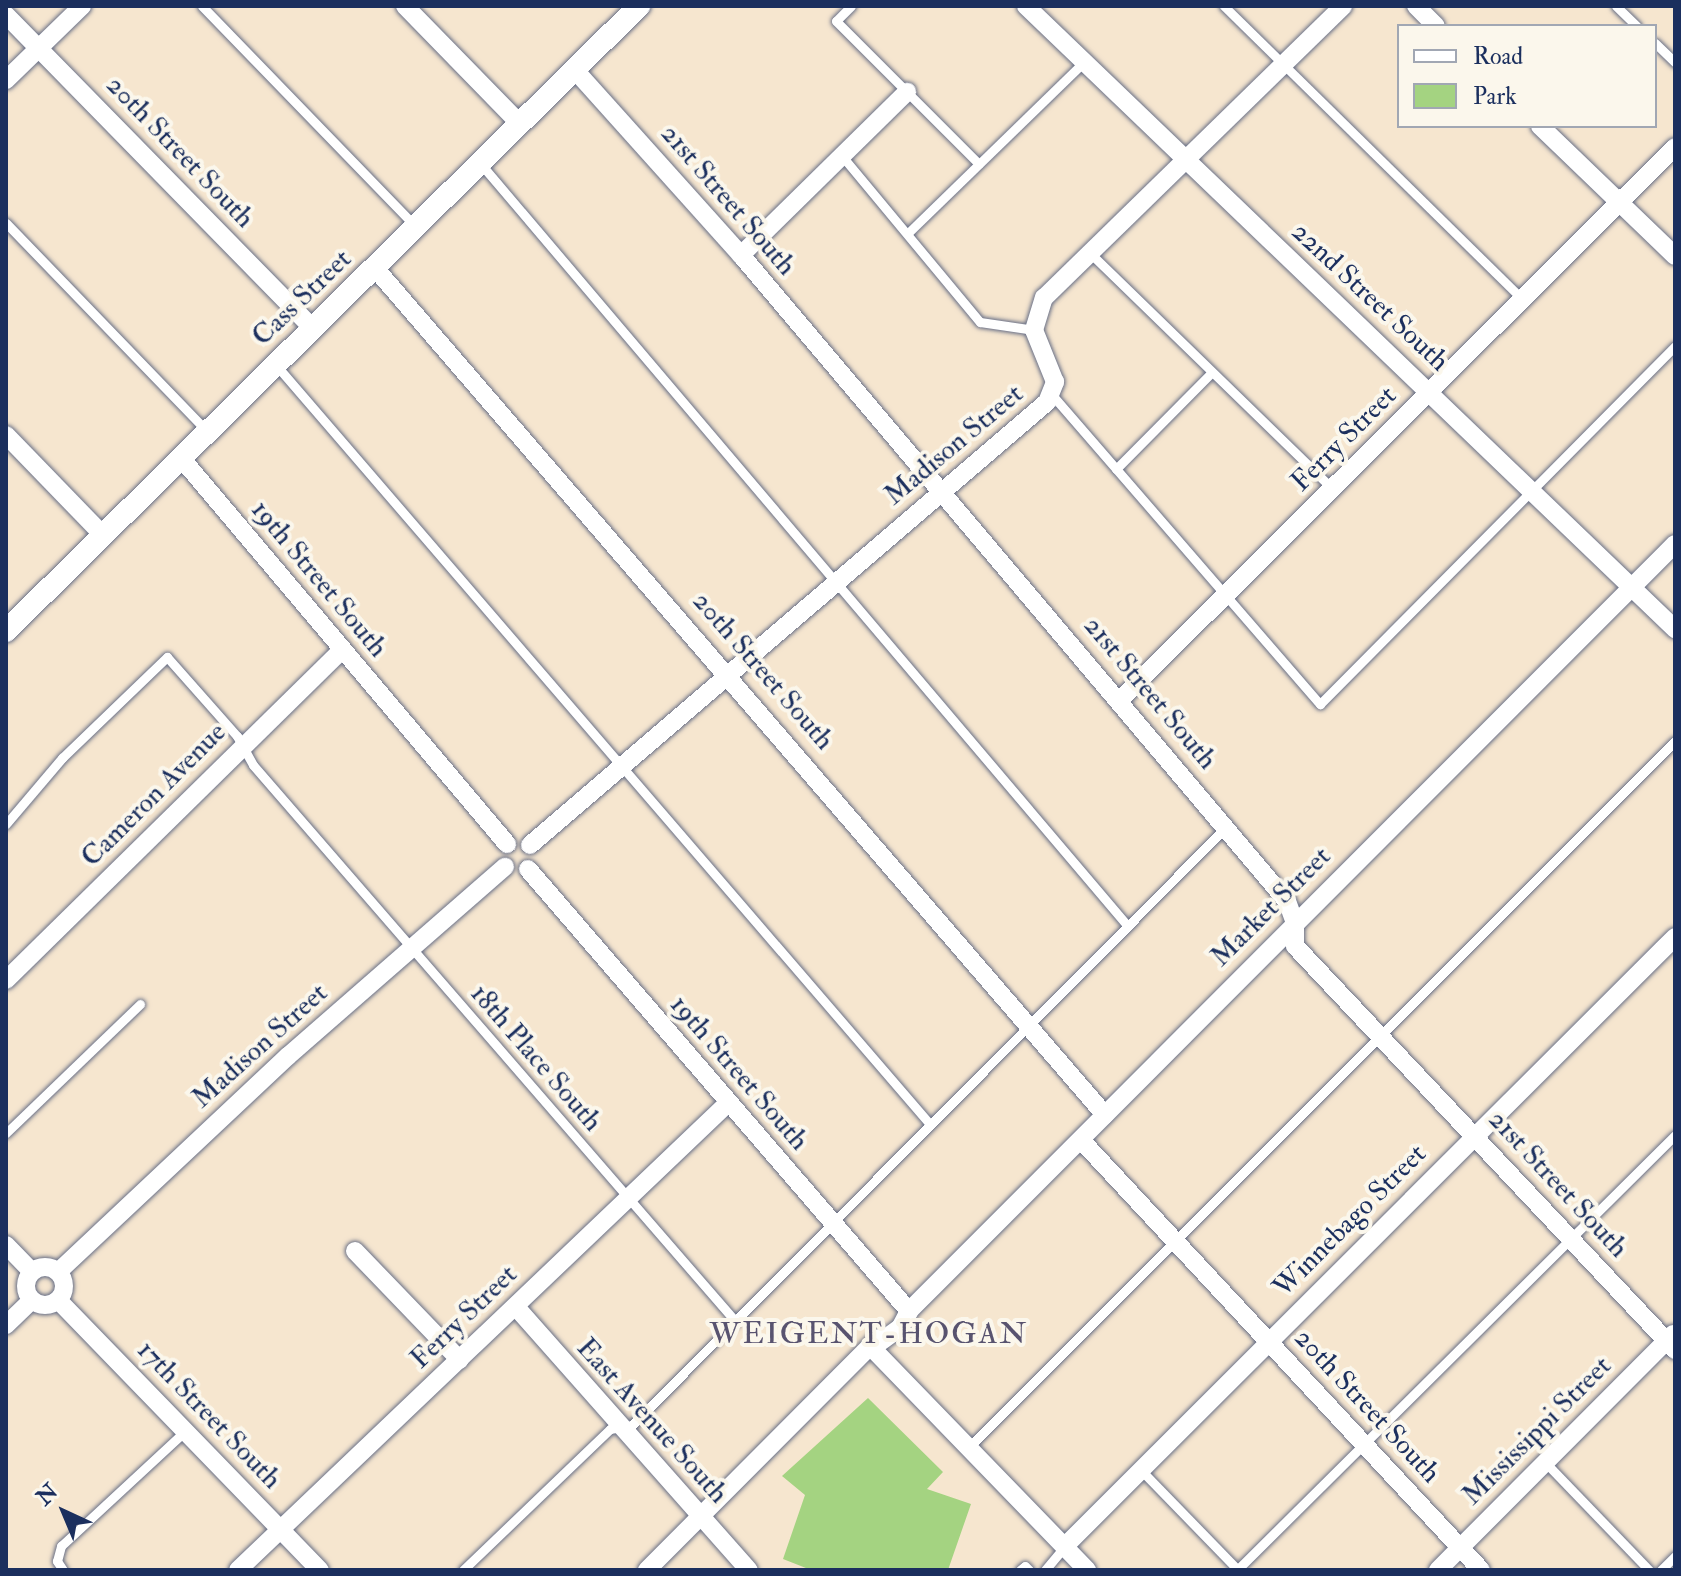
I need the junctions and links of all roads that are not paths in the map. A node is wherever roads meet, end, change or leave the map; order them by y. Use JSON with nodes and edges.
{"nodes":[{"id":1,"x":82,"y":6,"type":"edge"},
{"id":2,"x":202,"y":6,"type":"edge"},
{"id":3,"x":405,"y":6,"type":"edge"},
{"id":4,"x":639,"y":6,"type":"edge"},
{"id":5,"x":851,"y":6,"type":"edge"},
{"id":6,"x":1026,"y":6,"type":"edge"},
{"id":7,"x":1224,"y":6,"type":"edge"},
{"id":8,"x":1343,"y":6,"type":"edge"},
{"id":9,"x":1416,"y":6,"type":"edge"},
{"id":10,"x":1616,"y":6,"type":"edge"},
{"id":11,"x":6,"y":15,"type":"edge"},
{"id":12,"x":1434,"y":24,"type":"edge"},
{"id":13,"x":1635,"y":24,"type":"edge"},
{"id":14,"x":1657,"y":45,"type":"edge"},
{"id":15,"x":39,"y":48,"type":"junction"},
{"id":16,"x":1675,"y":62,"type":"edge"},
{"id":17,"x":1083,"y":63,"type":"junction"},
{"id":18,"x":1283,"y":63,"type":"junction"},
{"id":19,"x":574,"y":69,"type":"junction"},
{"id":20,"x":6,"y":80,"type":"edge"},
{"id":21,"x":907,"y":92,"type":"junction"},
{"id":22,"x":520,"y":124,"type":"junction"},
{"id":23,"x":1542,"y":128,"type":"edge"},
{"id":24,"x":1675,"y":147,"type":"edge"},
{"id":25,"x":842,"y":156,"type":"junction"},
{"id":26,"x":1183,"y":161,"type":"junction"},
{"id":27,"x":480,"y":163,"type":"junction"},
{"id":28,"x":979,"y":164,"type":"junction"},
{"id":29,"x":1620,"y":203,"type":"junction"},
{"id":30,"x":6,"y":223,"type":"edge"},
{"id":31,"x":416,"y":227,"type":"junction"},
{"id":32,"x":908,"y":233,"type":"junction"},
{"id":33,"x":1090,"y":253,"type":"junction"},
{"id":34,"x":741,"y":255,"type":"junction"},
{"id":35,"x":1675,"y":256,"type":"edge"},
{"id":36,"x":375,"y":268,"type":"junction"},
{"id":37,"x":1522,"y":299,"type":"junction"},
{"id":38,"x":313,"y":329,"type":"junction"},
{"id":39,"x":1034,"y":330,"type":"junction"},
{"id":40,"x":1675,"y":346,"type":"edge"},
{"id":41,"x":276,"y":365,"type":"junction"},
{"id":42,"x":1211,"y":373,"type":"junction"},
{"id":43,"x":1430,"y":391,"type":"junction"},
{"id":44,"x":1053,"y":396,"type":"junction"},
{"id":45,"x":208,"y":432,"type":"junction"},
{"id":46,"x":6,"y":435,"type":"edge"},
{"id":47,"x":182,"y":459,"type":"junction"},
{"id":48,"x":1116,"y":469,"type":"junction"},
{"id":49,"x":1531,"y":488,"type":"junction"},
{"id":50,"x":1334,"y":490,"type":"junction"},
{"id":51,"x":942,"y":492,"type":"junction"},
{"id":52,"x":104,"y":536,"type":"junction"},
{"id":53,"x":1675,"y":544,"type":"edge"},
{"id":54,"x":832,"y":584,"type":"junction"},
{"id":55,"x":1631,"y":588,"type":"junction"},
{"id":56,"x":1227,"y":595,"type":"junction"},
{"id":57,"x":1675,"y":629,"type":"edge"},
{"id":58,"x":6,"y":631,"type":"edge"},
{"id":59,"x":342,"y":650,"type":"junction"},
{"id":60,"x":729,"y":673,"type":"junction"},
{"id":61,"x":1120,"y":700,"type":"junction"},
{"id":62,"x":1675,"y":741,"type":"edge"},
{"id":63,"x":244,"y":747,"type":"junction"},
{"id":64,"x":623,"y":765,"type":"junction"},
{"id":65,"x":6,"y":824,"type":"edge"},
{"id":66,"x":1226,"y":827,"type":"junction"},
{"id":67,"x":507,"y":844,"type":"junction"},
{"id":68,"x":530,"y":845,"type":"junction"},
{"id":69,"x":505,"y":867,"type":"junction"},
{"id":70,"x":528,"y":869,"type":"junction"},
{"id":71,"x":1295,"y":923,"type":"junction"},
{"id":72,"x":1127,"y":925,"type":"junction"},
{"id":73,"x":1675,"y":937,"type":"edge"},
{"id":74,"x":411,"y":948,"type":"junction"},
{"id":75,"x":6,"y":980,"type":"edge"},
{"id":76,"x":140,"y":1004,"type":"dead end"},
{"id":77,"x":1027,"y":1024,"type":"junction"},
{"id":78,"x":1380,"y":1036,"type":"junction"},
{"id":79,"x":727,"y":1104,"type":"junction"},
{"id":80,"x":1105,"y":1115,"type":"junction"},
{"id":81,"x":929,"y":1123,"type":"junction"},
{"id":82,"x":6,"y":1133,"type":"edge"},
{"id":83,"x":1675,"y":1135,"type":"edge"},
{"id":84,"x":1474,"y":1136,"type":"junction"},
{"id":85,"x":1081,"y":1140,"type":"junction"},
{"id":86,"x":628,"y":1198,"type":"junction"},
{"id":87,"x":833,"y":1223,"type":"junction"},
{"id":88,"x":1571,"y":1239,"type":"junction"},
{"id":89,"x":1174,"y":1242,"type":"junction"},
{"id":90,"x":6,"y":1245,"type":"edge"},
{"id":91,"x":355,"y":1251,"type":"dead end"},
{"id":92,"x":32,"y":1272,"type":"junction"},
{"id":93,"x":58,"y":1272,"type":"junction"},
{"id":94,"x":32,"y":1300,"type":"junction"},
{"id":95,"x":58,"y":1300,"type":"junction"},
{"id":96,"x":516,"y":1307,"type":"junction"},
{"id":97,"x":909,"y":1311,"type":"junction"},
{"id":98,"x":736,"y":1322,"type":"junction"},
{"id":99,"x":6,"y":1325,"type":"edge"},
{"id":100,"x":1268,"y":1341,"type":"junction"},
{"id":101,"x":1672,"y":1341,"type":"edge"},
{"id":102,"x":872,"y":1348,"type":"junction"},
{"id":103,"x":460,"y":1360,"type":"junction"},
{"id":104,"x":621,"y":1428,"type":"junction"},
{"id":105,"x":185,"y":1431,"type":"junction"},
{"id":106,"x":1365,"y":1443,"type":"junction"},
{"id":107,"x":969,"y":1447,"type":"junction"},
{"id":108,"x":1545,"y":1462,"type":"junction"},
{"id":109,"x":1140,"y":1469,"type":"junction"},
{"id":110,"x":701,"y":1519,"type":"junction"},
{"id":111,"x":281,"y":1530,"type":"junction"},
{"id":112,"x":1065,"y":1546,"type":"junction"},
{"id":113,"x":1460,"y":1548,"type":"junction"},
{"id":114,"x":1675,"y":1556,"type":"edge"},
{"id":115,"x":63,"y":1570,"type":"edge"},
{"id":116,"x":238,"y":1570,"type":"edge"},
{"id":117,"x":320,"y":1570,"type":"edge"},
{"id":118,"x":463,"y":1570,"type":"edge"},
{"id":119,"x":647,"y":1570,"type":"edge"},
{"id":120,"x":749,"y":1570,"type":"edge"},
{"id":121,"x":1020,"y":1570,"type":"edge"},
{"id":122,"x":1029,"y":1570,"type":"edge"},
{"id":123,"x":1045,"y":1570,"type":"edge"},
{"id":124,"x":1087,"y":1570,"type":"edge"},
{"id":125,"x":1238,"y":1570,"type":"edge"},
{"id":126,"x":1438,"y":1570,"type":"edge"},
{"id":127,"x":1481,"y":1570,"type":"edge"},
{"id":128,"x":1649,"y":1570,"type":"edge"},
{"id":129,"x":1661,"y":1570,"type":"edge"}],
"edges":[{"from":1,"to":15,"type":"street"},
{"from":2,"to":31,"type":"lane"},
{"from":3,"to":22,"type":"street"},
{"from":4,"to":19,"type":"street","name":"Cass Street"},
{"from":5,"to":21,"type":"lane"},
{"from":6,"to":17,"type":"street","name":"22nd Street South"},
{"from":7,"to":18,"type":"lane"},
{"from":8,"to":18,"type":"street"},
{"from":9,"to":12,"type":"street"},
{"from":10,"to":13,"type":"lane"},
{"from":11,"to":15,"type":"street","name":"20th Street South"},
{"from":14,"to":16,"type":"lane"},
{"from":15,"to":20,"type":"street"},
{"from":15,"to":38,"type":"street","name":"20th Street South"},
{"from":17,"to":26,"type":"street","name":"22nd Street South"},
{"from":17,"to":28,"type":"lane"},
{"from":18,"to":26,"type":"street"},
{"from":18,"to":37,"type":"lane"},
{"from":19,"to":22,"type":"street","name":"Cass Street"},
{"from":19,"to":34,"type":"street","name":"21st Street South"},
{"from":21,"to":25,"type":"street"},
{"from":21,"to":28,"type":"lane"},
{"from":22,"to":27,"type":"street","name":"Cass Street"},
{"from":23,"to":29,"type":"street"},
{"from":24,"to":29,"type":"street","name":"Ferry Street"},
{"from":25,"to":32,"type":"lane"},
{"from":25,"to":34,"type":"street"},
{"from":26,"to":33,"type":"street"},
{"from":26,"to":43,"type":"street","name":"22nd Street South"},
{"from":27,"to":31,"type":"street","name":"Cass Street"},
{"from":27,"to":54,"type":"lane"},
{"from":28,"to":32,"type":"lane"},
{"from":29,"to":35,"type":"street"},
{"from":29,"to":37,"type":"street","name":"Ferry Street"},
{"from":30,"to":45,"type":"lane"},
{"from":31,"to":36,"type":"street","name":"Cass Street"},
{"from":32,"to":39,"type":"lane"},
{"from":33,"to":39,"type":"street"},
{"from":33,"to":42,"type":"lane"},
{"from":34,"to":51,"type":"street","name":"21st Street South"},
{"from":36,"to":38,"type":"street","name":"Cass Street"},
{"from":36,"to":60,"type":"street","name":"20th Street South"},
{"from":37,"to":43,"type":"street","name":"Ferry Street"},
{"from":38,"to":41,"type":"street","name":"Cass Street"},
{"from":39,"to":44,"type":"street","name":"Madison Street"},
{"from":40,"to":49,"type":"lane"},
{"from":41,"to":45,"type":"street","name":"Cass Street"},
{"from":41,"to":64,"type":"lane"},
{"from":42,"to":48,"type":"lane"},
{"from":42,"to":50,"type":"lane"},
{"from":43,"to":49,"type":"street","name":"22nd Street South"},
{"from":43,"to":50,"type":"street","name":"Ferry Street"},
{"from":44,"to":48,"type":"lane"},
{"from":44,"to":51,"type":"street","name":"Madison Street"},
{"from":45,"to":47,"type":"street","name":"Cass Street"},
{"from":46,"to":52,"type":"street"},
{"from":47,"to":52,"type":"street","name":"Cass Street"},
{"from":47,"to":59,"type":"street","name":"19th Street South"},
{"from":48,"to":56,"type":"lane"},
{"from":49,"to":55,"type":"street","name":"22nd Street South"},
{"from":49,"to":56,"type":"lane"},
{"from":50,"to":56,"type":"street","name":"Ferry Street"},
{"from":51,"to":54,"type":"street","name":"Madison Street"},
{"from":51,"to":61,"type":"street","name":"21st Street South"},
{"from":52,"to":58,"type":"street","name":"Cass Street"},
{"from":53,"to":55,"type":"street","name":"Market Street"},
{"from":54,"to":60,"type":"street","name":"Madison Street"},
{"from":54,"to":72,"type":"lane"},
{"from":55,"to":57,"type":"street","name":"22nd Street South"},
{"from":55,"to":71,"type":"street","name":"Market Street"},
{"from":56,"to":61,"type":"street","name":"Ferry Street"},
{"from":59,"to":63,"type":"street","name":"Cameron Avenue"},
{"from":59,"to":67,"type":"street","name":"19th Street South"},
{"from":60,"to":64,"type":"street","name":"Madison Street"},
{"from":60,"to":77,"type":"street","name":"20th Street South"},
{"from":61,"to":66,"type":"street","name":"21st Street South"},
{"from":62,"to":78,"type":"lane"},
{"from":63,"to":65,"type":"lane","name":"18th Place South"},
{"from":63,"to":74,"type":"lane","name":"18th Place South"},
{"from":63,"to":75,"type":"street","name":"Cameron Avenue"},
{"from":64,"to":68,"type":"street","name":"Madison Street"},
{"from":64,"to":81,"type":"lane"},
{"from":66,"to":71,"type":"street","name":"21st Street South"},
{"from":66,"to":72,"type":"lane"},
{"from":67,"to":68,"type":"street"},
{"from":67,"to":69,"type":"street"},
{"from":68,"to":70,"type":"street"},
{"from":69,"to":70,"type":"street"},
{"from":69,"to":74,"type":"street","name":"Madison Street"},
{"from":70,"to":79,"type":"street","name":"19th Street South"},
{"from":71,"to":78,"type":"street","name":"21st Street South"},
{"from":71,"to":80,"type":"street","name":"Market Street"},
{"from":72,"to":77,"type":"lane"},
{"from":73,"to":84,"type":"street","name":"Winnebago Street"},
{"from":74,"to":86,"type":"lane","name":"18th Place South"},
{"from":74,"to":93,"type":"street","name":"Madison Street"},
{"from":76,"to":82,"type":"lane"},
{"from":77,"to":80,"type":"street","name":"20th Street South"},
{"from":77,"to":81,"type":"lane"},
{"from":78,"to":84,"type":"street","name":"21st Street South"},
{"from":78,"to":89,"type":"lane"},
{"from":79,"to":86,"type":"street","name":"Ferry Street"},
{"from":79,"to":87,"type":"street","name":"19th Street South"},
{"from":80,"to":85,"type":"street","name":"Market Street"},
{"from":81,"to":87,"type":"lane"},
{"from":83,"to":88,"type":"lane"},
{"from":84,"to":88,"type":"street","name":"21st Street South"},
{"from":84,"to":100,"type":"street","name":"Winnebago Street"},
{"from":85,"to":89,"type":"street","name":"20th Street South"},
{"from":85,"to":97,"type":"street","name":"Market Street"},
{"from":86,"to":96,"type":"street","name":"Ferry Street"},
{"from":86,"to":98,"type":"lane","name":"18th Place South"},
{"from":87,"to":97,"type":"street","name":"19th Street South"},
{"from":87,"to":98,"type":"lane"},
{"from":88,"to":101,"type":"street","name":"21st Street South"},
{"from":88,"to":106,"type":"lane"},
{"from":89,"to":100,"type":"street","name":"20th Street South"},
{"from":89,"to":107,"type":"lane"},
{"from":90,"to":92,"type":"street"},
{"from":91,"to":103,"type":"street"},
{"from":92,"to":93,"type":"street"},
{"from":92,"to":94,"type":"street"},
{"from":93,"to":95,"type":"street"},
{"from":94,"to":95,"type":"street"},
{"from":94,"to":99,"type":"street"},
{"from":95,"to":105,"type":"street","name":"17th Street South"},
{"from":96,"to":103,"type":"street","name":"Ferry Street"},
{"from":96,"to":104,"type":"street","name":"East Avenue South"},
{"from":97,"to":102,"type":"street","name":"Market Street"},
{"from":98,"to":104,"type":"lane"},
{"from":100,"to":106,"type":"street","name":"20th Street South"},
{"from":100,"to":109,"type":"street","name":"Winnebago Street"},
{"from":101,"to":108,"type":"street","name":"Mississippi Street"},
{"from":102,"to":107,"type":"street"},
{"from":102,"to":110,"type":"street","name":"Market Street"},
{"from":103,"to":111,"type":"street","name":"Ferry Street"},
{"from":104,"to":110,"type":"street","name":"East Avenue South"},
{"from":104,"to":118,"type":"lane"},
{"from":105,"to":111,"type":"street","name":"17th Street South"},
{"from":105,"to":115,"type":"lane"},
{"from":106,"to":113,"type":"street","name":"20th Street South"},
{"from":106,"to":125,"type":"lane"},
{"from":107,"to":112,"type":"street"},
{"from":108,"to":113,"type":"street","name":"Mississippi Street"},
{"from":108,"to":128,"type":"lane"},
{"from":109,"to":112,"type":"street","name":"Winnebago Street"},
{"from":109,"to":125,"type":"lane"},
{"from":110,"to":119,"type":"street","name":"Market Street"},
{"from":110,"to":120,"type":"street","name":"East Avenue South"},
{"from":111,"to":116,"type":"street","name":"Ferry Street"},
{"from":111,"to":117,"type":"street","name":"17th Street South"},
{"from":112,"to":123,"type":"lane"},
{"from":112,"to":124,"type":"street"},
{"from":113,"to":126,"type":"street","name":"Mississippi Street"},
{"from":113,"to":127,"type":"street","name":"20th Street South"},
{"from":114,"to":129,"type":"lane"},
{"from":121,"to":122,"type":"lane"}]}
